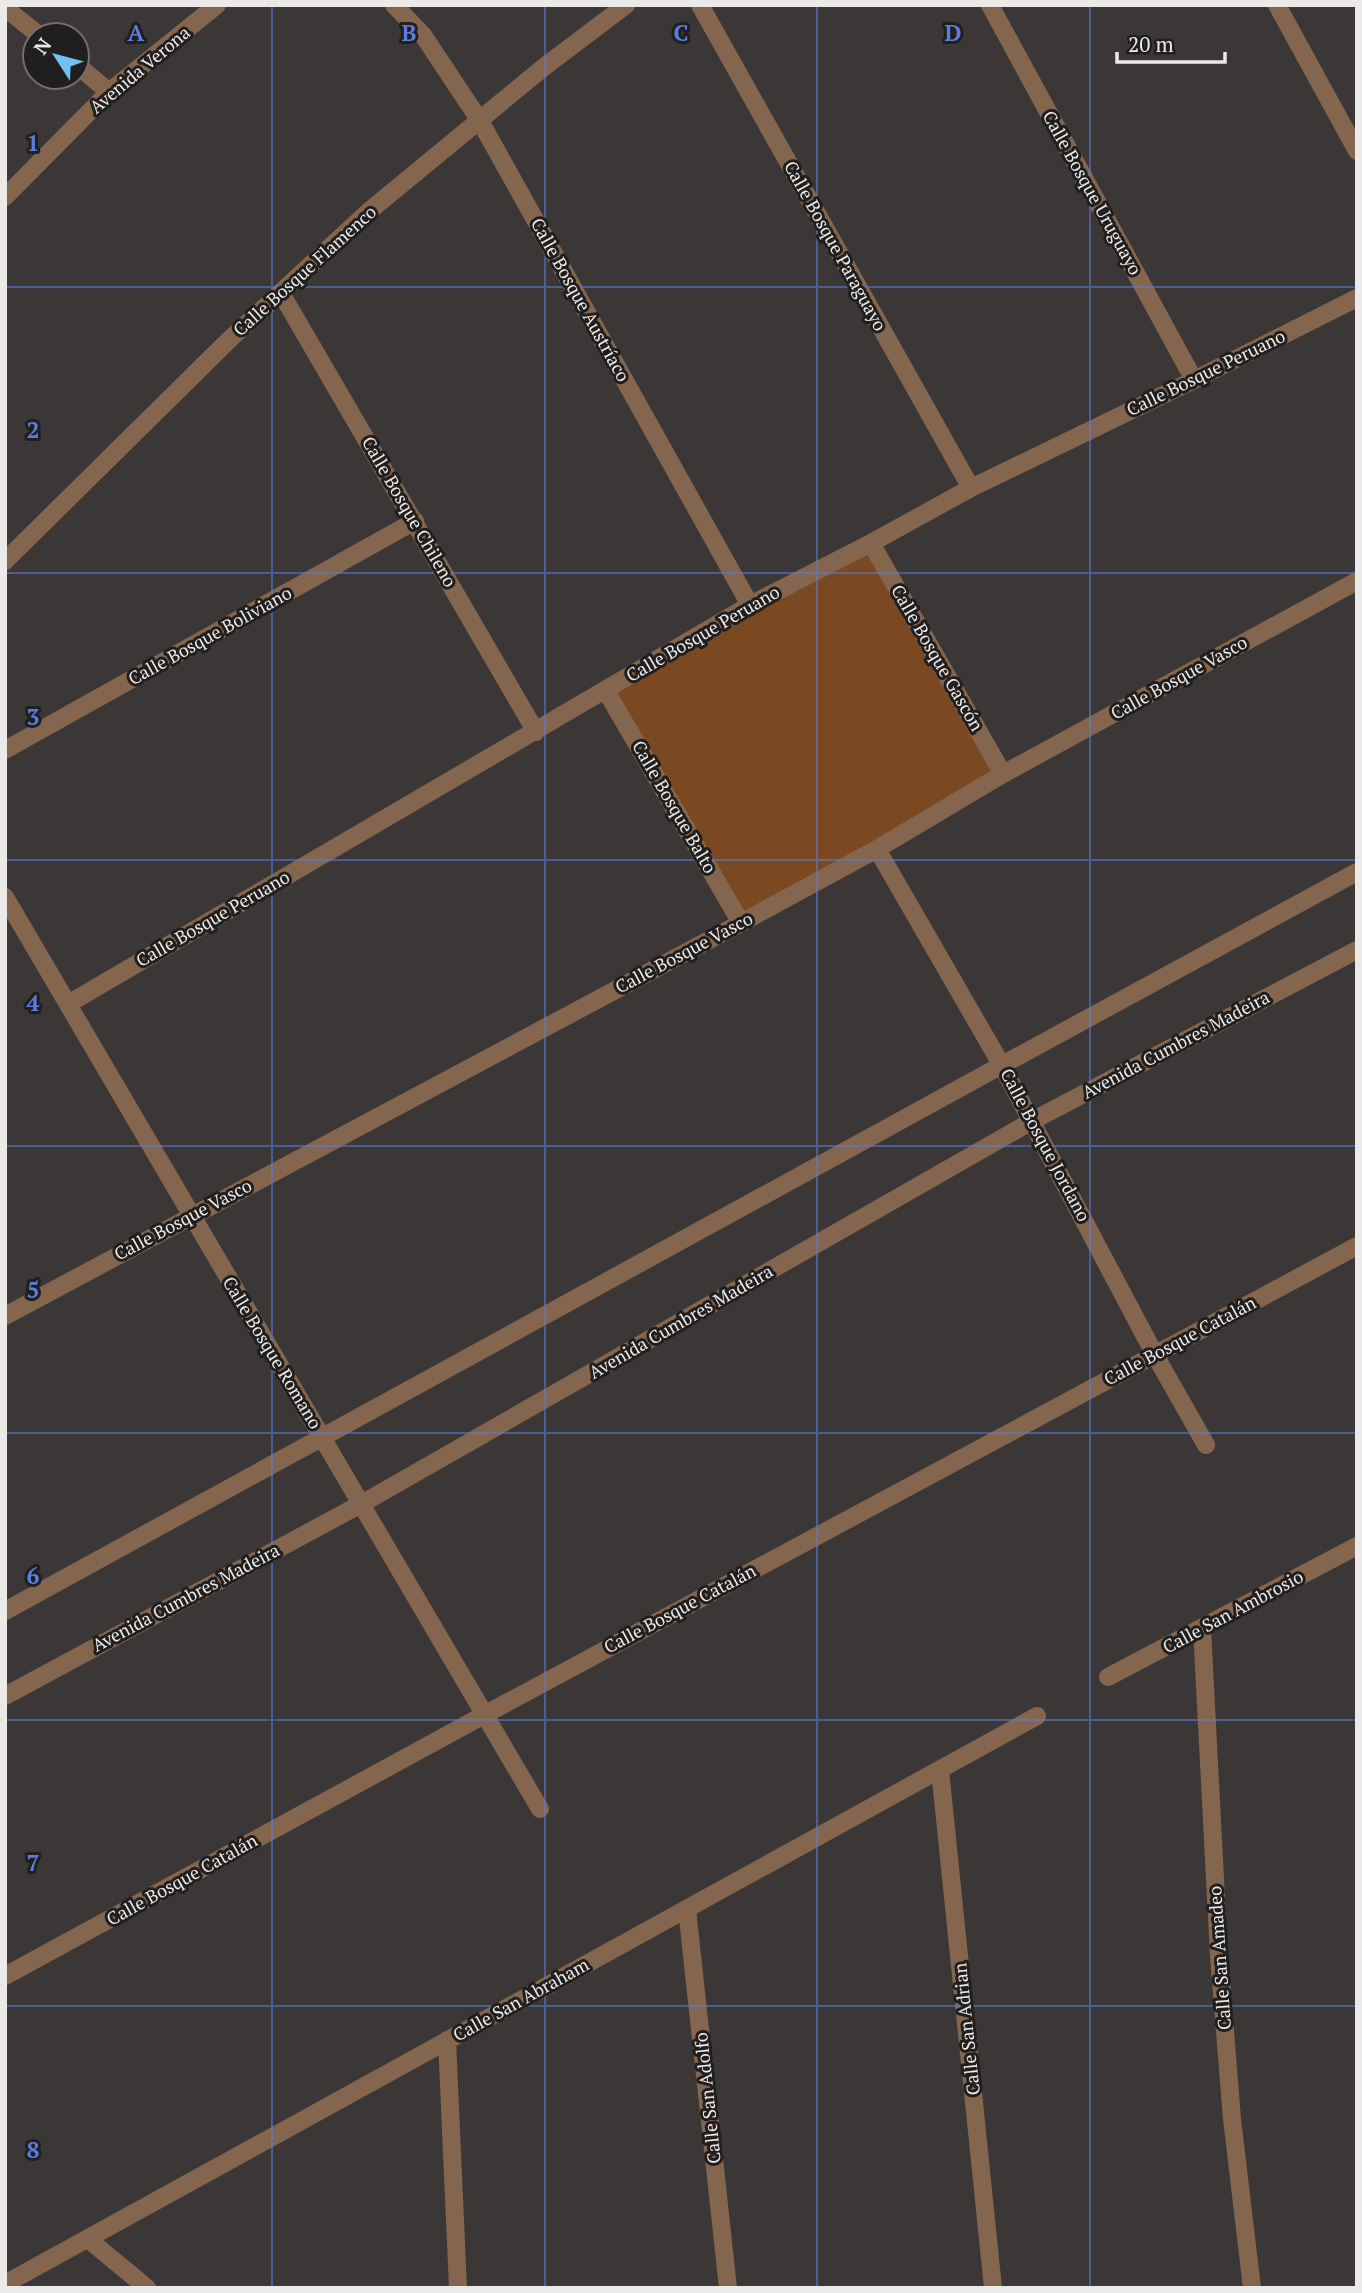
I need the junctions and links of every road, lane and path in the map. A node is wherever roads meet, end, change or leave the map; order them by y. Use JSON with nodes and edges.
{"nodes":[{"id":1,"x":217,"y":5,"type":"edge"},
{"id":2,"x":394,"y":5,"type":"edge"},
{"id":3,"x":626,"y":5,"type":"edge"},
{"id":4,"x":699,"y":5,"type":"edge"},
{"id":5,"x":990,"y":5,"type":"edge"},
{"id":6,"x":1277,"y":5,"type":"edge"},
{"id":7,"x":5,"y":8,"type":"edge"},
{"id":8,"x":21,"y":21,"type":"edge"},
{"id":9,"x":91,"y":77,"type":"edge"},
{"id":10,"x":109,"y":92,"type":"junction"},
{"id":11,"x":480,"y":121,"type":"junction"},
{"id":12,"x":1357,"y":151,"type":"edge"},
{"id":13,"x":5,"y":197,"type":"edge"},
{"id":14,"x":281,"y":293,"type":"junction"},
{"id":15,"x":1357,"y":298,"type":"edge"},
{"id":16,"x":1194,"y":380,"type":"junction"},
{"id":17,"x":971,"y":488,"type":"junction"},
{"id":18,"x":415,"y":521,"type":"junction"},
{"id":19,"x":871,"y":543,"type":"junction"},
{"id":20,"x":5,"y":561,"type":"edge"},
{"id":21,"x":1357,"y":581,"type":"edge"},
{"id":22,"x":750,"y":605,"type":"junction"},
{"id":23,"x":606,"y":691,"type":"junction"},
{"id":24,"x":536,"y":732,"type":"junction"},
{"id":25,"x":5,"y":750,"type":"edge"},
{"id":26,"x":1003,"y":774,"type":"junction"},
{"id":27,"x":877,"y":849,"type":"junction"},
{"id":28,"x":1357,"y":872,"type":"edge"},
{"id":29,"x":5,"y":897,"type":"edge"},
{"id":30,"x":741,"y":923,"type":"junction"},
{"id":31,"x":1357,"y":950,"type":"edge"},
{"id":32,"x":68,"y":1003,"type":"junction"},
{"id":33,"x":1001,"y":1063,"type":"junction"},
{"id":34,"x":1032,"y":1121,"type":"junction"},
{"id":35,"x":191,"y":1216,"type":"junction"},
{"id":36,"x":1357,"y":1246,"type":"edge"},
{"id":37,"x":5,"y":1316,"type":"edge"},
{"id":38,"x":1155,"y":1355,"type":"junction"},
{"id":39,"x":323,"y":1438,"type":"junction"},
{"id":40,"x":1206,"y":1445,"type":"dead end"},
{"id":41,"x":363,"y":1503,"type":"junction"},
{"id":42,"x":1357,"y":1546,"type":"edge"},
{"id":43,"x":5,"y":1611,"type":"edge"},
{"id":44,"x":1202,"y":1628,"type":"junction"},
{"id":45,"x":1108,"y":1677,"type":"dead end"},
{"id":46,"x":5,"y":1696,"type":"edge"},
{"id":47,"x":484,"y":1714,"type":"junction"},
{"id":48,"x":1037,"y":1716,"type":"dead end"},
{"id":49,"x":940,"y":1770,"type":"junction"},
{"id":50,"x":540,"y":1809,"type":"dead end"},
{"id":51,"x":687,"y":1909,"type":"junction"},
{"id":52,"x":5,"y":1976,"type":"edge"},
{"id":53,"x":447,"y":2040,"type":"junction"},
{"id":54,"x":88,"y":2239,"type":"junction"},
{"id":55,"x":5,"y":2284,"type":"edge"},
{"id":56,"x":147,"y":2288,"type":"edge"},
{"id":57,"x":458,"y":2288,"type":"edge"},
{"id":58,"x":728,"y":2288,"type":"edge"},
{"id":59,"x":993,"y":2288,"type":"edge"},
{"id":60,"x":1252,"y":2288,"type":"edge"}],
"edges":[{"from":1,"to":10,"type":"street","name":"Avenida Verona"},
{"from":2,"to":11,"type":"street","name":"Calle Bosque Austríaco"},
{"from":3,"to":11,"type":"street","name":"Calle Bosque Flamenco"},
{"from":4,"to":17,"type":"street","name":"Calle Bosque Paraguayo"},
{"from":5,"to":16,"type":"street","name":"Calle Bosque Uruguayo"},
{"from":6,"to":12,"type":"street"},
{"from":7,"to":8,"type":"street"},
{"from":9,"to":10,"type":"street"},
{"from":10,"to":13,"type":"street","name":"Avenida Verona"},
{"from":11,"to":14,"type":"street","name":"Calle Bosque Flamenco"},
{"from":11,"to":22,"type":"street","name":"Calle Bosque Austríaco"},
{"from":14,"to":18,"type":"street","name":"Calle Bosque Chileno"},
{"from":14,"to":20,"type":"street","name":"Calle Bosque Flamenco"},
{"from":15,"to":16,"type":"street","name":"Calle Bosque Peruano"},
{"from":16,"to":17,"type":"street","name":"Calle Bosque Peruano"},
{"from":17,"to":19,"type":"street","name":"Calle Bosque Peruano"},
{"from":18,"to":24,"type":"street","name":"Calle Bosque Chileno"},
{"from":18,"to":25,"type":"street","name":"Calle Bosque Boliviano"},
{"from":19,"to":22,"type":"street","name":"Calle Bosque Peruano"},
{"from":19,"to":26,"type":"street","name":"Calle Bosque Gascón"},
{"from":21,"to":26,"type":"street","name":"Calle Bosque Vasco"},
{"from":22,"to":23,"type":"street","name":"Calle Bosque Peruano"},
{"from":23,"to":24,"type":"street","name":"Calle Bosque Peruano"},
{"from":23,"to":30,"type":"street","name":"Calle Bosque Balto"},
{"from":24,"to":32,"type":"street","name":"Calle Bosque Peruano"},
{"from":26,"to":27,"type":"street","name":"Calle Bosque Vasco"},
{"from":27,"to":30,"type":"street","name":"Calle Bosque Vasco"},
{"from":27,"to":33,"type":"street","name":"Calle Bosque Jordano"},
{"from":28,"to":33,"type":"street"},
{"from":29,"to":32,"type":"street","name":"Calle Bosque Romano"},
{"from":30,"to":35,"type":"street","name":"Calle Bosque Vasco"},
{"from":31,"to":34,"type":"street","name":"Avenida Cumbres Madeira"},
{"from":32,"to":35,"type":"street","name":"Calle Bosque Romano"},
{"from":33,"to":34,"type":"street","name":"Calle Bosque Jordano"},
{"from":33,"to":39,"type":"street"},
{"from":34,"to":38,"type":"street","name":"Calle Bosque Jordano"},
{"from":34,"to":41,"type":"street","name":"Avenida Cumbres Madeira"},
{"from":35,"to":37,"type":"street","name":"Calle Bosque Vasco"},
{"from":35,"to":39,"type":"street","name":"Calle Bosque Romano"},
{"from":36,"to":38,"type":"street","name":"Calle Bosque Catalán"},
{"from":38,"to":40,"type":"street","name":"Calle Bosque Jordano"},
{"from":38,"to":47,"type":"street","name":"Calle Bosque Catalán"},
{"from":39,"to":41,"type":"street","name":"Calle Bosque Romano"},
{"from":39,"to":43,"type":"street"},
{"from":41,"to":46,"type":"street","name":"Avenida Cumbres Madeira"},
{"from":41,"to":47,"type":"street","name":"Calle Bosque Romano"},
{"from":42,"to":44,"type":"street","name":"Calle San Ambrosio"},
{"from":44,"to":45,"type":"street","name":"Calle San Ambrosio"},
{"from":44,"to":60,"type":"street","name":"Calle San Amadeo"},
{"from":47,"to":50,"type":"street","name":"Calle Bosque Romano"},
{"from":47,"to":52,"type":"street","name":"Calle Bosque Catalán"},
{"from":48,"to":49,"type":"street","name":"Calle San Abraham"},
{"from":49,"to":51,"type":"street","name":"Calle San Abraham"},
{"from":49,"to":59,"type":"street","name":"Calle San Adrian"},
{"from":51,"to":53,"type":"street","name":"Calle San Abraham"},
{"from":51,"to":58,"type":"street","name":"Calle San Adolfo"},
{"from":53,"to":54,"type":"street","name":"Calle San Abraham"},
{"from":53,"to":57,"type":"street"},
{"from":54,"to":55,"type":"street","name":"Calle San Abraham"},
{"from":54,"to":56,"type":"street"}]}
